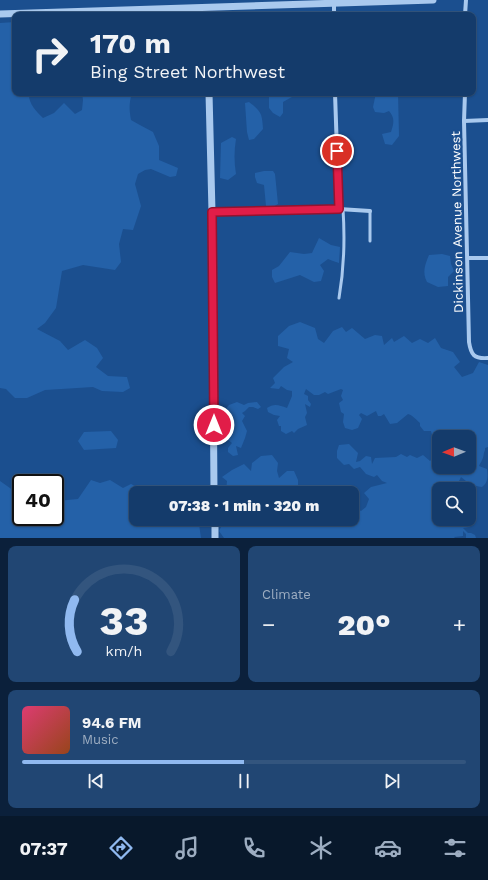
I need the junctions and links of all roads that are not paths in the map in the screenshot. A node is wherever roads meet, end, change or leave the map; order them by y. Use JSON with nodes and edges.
{"nodes":[{"id":1,"x":433,"y":0,"type":"edge"},
{"id":2,"x":466,"y":0,"type":"edge"},
{"id":3,"x":334,"y":3,"type":"junction"},
{"id":4,"x":208,"y":8,"type":"edge"},
{"id":5,"x":69,"y":12,"type":"edge"},
{"id":6,"x":334,"y":12,"type":"edge"},
{"id":7,"x":465,"y":12,"type":"edge"},
{"id":8,"x":0,"y":14,"type":"edge"},
{"id":9,"x":12,"y":14,"type":"edge"},
{"id":10,"x":209,"y":96,"type":"edge"},
{"id":11,"x":335,"y":96,"type":"edge"},
{"id":12,"x":465,"y":96,"type":"edge"},
{"id":13,"x":488,"y":120,"type":"edge"},
{"id":14,"x":464,"y":121,"type":"junction"},
{"id":15,"x":341,"y":209,"type":"junction"},
{"id":16,"x":370,"y":210,"type":"joint"},
{"id":17,"x":212,"y":212,"type":"junction"},
{"id":18,"x":370,"y":241,"type":"dead end"},
{"id":19,"x":468,"y":258,"type":"junction"},
{"id":20,"x":488,"y":258,"type":"edge"},
{"id":21,"x":339,"y":298,"type":"dead end"},
{"id":22,"x":488,"y":358,"type":"edge"},
{"id":23,"x":214,"y":486,"type":"edge"},
{"id":24,"x":215,"y":526,"type":"edge"},
{"id":25,"x":215,"y":538,"type":"edge"}],
"edges":[{"from":1,"to":3,"type":"street"},
{"from":2,"to":7,"type":"street"},
{"from":3,"to":4,"type":"street"},
{"from":3,"to":6,"type":"street"},
{"from":4,"to":5,"type":"street"},
{"from":8,"to":9,"type":"street"},
{"from":10,"to":17,"type":"street"},
{"from":11,"to":15,"type":"street"},
{"from":12,"to":14,"type":"street","name":"Dickinson Avenue Northwest"},
{"from":13,"to":14,"type":"street"},
{"from":14,"to":19,"type":"street","name":"Dickinson Avenue Northwest"},
{"from":15,"to":16,"type":"street"},
{"from":15,"to":17,"type":"street"},
{"from":15,"to":21,"type":"lane"},
{"from":16,"to":18,"type":"lane"},
{"from":17,"to":23,"type":"street"},
{"from":19,"to":20,"type":"street"},
{"from":19,"to":22,"type":"street","name":"Dickinson Avenue Northwest"},
{"from":24,"to":25,"type":"street"}]}
